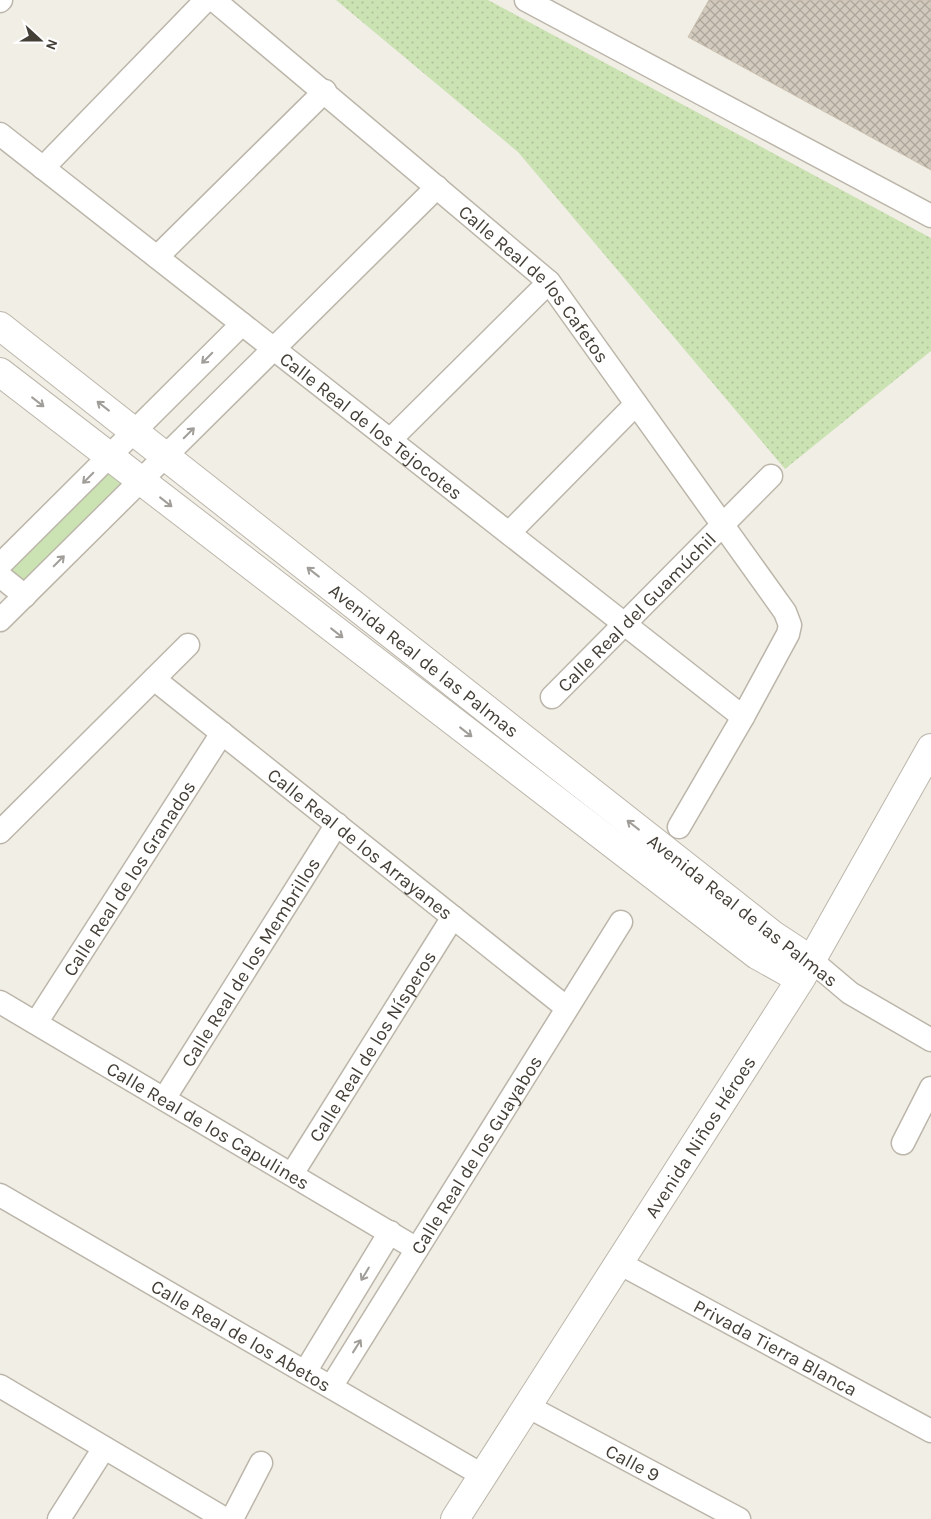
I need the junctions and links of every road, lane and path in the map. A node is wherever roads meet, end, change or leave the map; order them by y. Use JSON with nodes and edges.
{"nodes":[{"id":1,"x":206,"y":0,"type":"edge"},
{"id":2,"x":214,"y":0,"type":"edge"},
{"id":3,"x":526,"y":0,"type":"edge"},
{"id":4,"x":325,"y":91,"type":"junction"},
{"id":5,"x":0,"y":134,"type":"edge"},
{"id":6,"x":43,"y":168,"type":"junction"},
{"id":7,"x":437,"y":186,"type":"junction"},
{"id":8,"x":931,"y":216,"type":"edge"},
{"id":9,"x":157,"y":258,"type":"junction"},
{"id":10,"x":549,"y":282,"type":"junction"},
{"id":11,"x":242,"y":324,"type":"junction"},
{"id":12,"x":0,"y":326,"type":"edge"},
{"id":13,"x":274,"y":349,"type":"junction"},
{"id":14,"x":0,"y":372,"type":"edge"},
{"id":15,"x":636,"y":404,"type":"junction"},
{"id":16,"x":135,"y":431,"type":"junction"},
{"id":17,"x":390,"y":440,"type":"junction"},
{"id":18,"x":109,"y":457,"type":"junction"},
{"id":19,"x":154,"y":468,"type":"junction"},
{"id":20,"x":772,"y":476,"type":"dead end"},
{"id":21,"x":723,"y":527,"type":"junction"},
{"id":22,"x":509,"y":533,"type":"junction"},
{"id":23,"x":0,"y":565,"type":"edge"},
{"id":24,"x":0,"y":576,"type":"edge"},
{"id":25,"x":25,"y":596,"type":"junction"},
{"id":26,"x":0,"y":620,"type":"edge"},
{"id":27,"x":625,"y":624,"type":"junction"},
{"id":28,"x":188,"y":645,"type":"dead end"},
{"id":29,"x":154,"y":679,"type":"junction"},
{"id":30,"x":552,"y":697,"type":"dead end"},
{"id":31,"x":743,"y":718,"type":"junction"},
{"id":32,"x":222,"y":733,"type":"junction"},
{"id":33,"x":931,"y":748,"type":"edge"},
{"id":34,"x":337,"y":824,"type":"junction"},
{"id":35,"x":679,"y":827,"type":"dead end"},
{"id":36,"x":0,"y":832,"type":"edge"},
{"id":37,"x":453,"y":918,"type":"junction"},
{"id":38,"x":621,"y":922,"type":"dead end"},
{"id":39,"x":805,"y":970,"type":"junction"},
{"id":40,"x":0,"y":1002,"type":"edge"},
{"id":41,"x":567,"y":1008,"type":"junction"},
{"id":42,"x":36,"y":1023,"type":"junction"},
{"id":43,"x":931,"y":1040,"type":"edge"},
{"id":44,"x":931,"y":1088,"type":"edge"},
{"id":45,"x":164,"y":1099,"type":"junction"},
{"id":46,"x":903,"y":1143,"type":"dead end"},
{"id":47,"x":292,"y":1174,"type":"junction"},
{"id":48,"x":0,"y":1195,"type":"edge"},
{"id":49,"x":390,"y":1232,"type":"junction"},
{"id":50,"x":417,"y":1249,"type":"junction"},
{"id":51,"x":619,"y":1263,"type":"junction"},
{"id":52,"x":305,"y":1372,"type":"junction"},
{"id":53,"x":0,"y":1386,"type":"edge"},
{"id":54,"x":331,"y":1387,"type":"junction"},
{"id":55,"x":527,"y":1406,"type":"junction"},
{"id":56,"x":931,"y":1431,"type":"edge"},
{"id":57,"x":104,"y":1448,"type":"junction"},
{"id":58,"x":261,"y":1463,"type":"dead end"},
{"id":59,"x":482,"y":1475,"type":"junction"},
{"id":60,"x":707,"y":1512,"type":"edge"},
{"id":61,"x":59,"y":1519,"type":"edge"},
{"id":62,"x":225,"y":1519,"type":"edge"},
{"id":63,"x":232,"y":1519,"type":"edge"},
{"id":64,"x":455,"y":1519,"type":"edge"},
{"id":65,"x":738,"y":1519,"type":"edge"}],
"edges":[{"from":1,"to":6,"type":"street"},
{"from":2,"to":4,"type":"street","name":"Calle Real de los Cafetos"},
{"from":3,"to":8,"type":"street"},
{"from":4,"to":7,"type":"street","name":"Calle Real de los Cafetos"},
{"from":4,"to":9,"type":"street"},
{"from":5,"to":6,"type":"street","name":"Calle Real de los Tejocotes"},
{"from":6,"to":9,"type":"street","name":"Calle Real de los Tejocotes"},
{"from":7,"to":10,"type":"street","name":"Calle Real de los Cafetos"},
{"from":7,"to":13,"type":"street"},
{"from":9,"to":11,"type":"street","name":"Calle Real de los Tejocotes"},
{"from":10,"to":15,"type":"street","name":"Calle Real de los Cafetos"},
{"from":10,"to":17,"type":"street"},
{"from":11,"to":13,"type":"street","name":"Calle Real de los Tejocotes"},
{"from":11,"to":16,"type":"street","one_way":true},
{"from":16,"to":12,"type":"street","name":"Avenida Real de las Palmas","one_way":true},
{"from":13,"to":17,"type":"street","name":"Calle Real de los Tejocotes"},
{"from":19,"to":13,"type":"street","one_way":true},
{"from":14,"to":18,"type":"street","name":"Avenida Real de las Palmas","one_way":true},
{"from":15,"to":21,"type":"street","name":"Calle Real de los Cafetos"},
{"from":15,"to":22,"type":"street"},
{"from":16,"to":18,"type":"street"},
{"from":16,"to":19,"type":"street","name":"Avenida Real de las Palmas"},
{"from":17,"to":22,"type":"street","name":"Calle Real de los Tejocotes"},
{"from":18,"to":19,"type":"street","name":"Avenida Real de las Palmas"},
{"from":18,"to":23,"type":"street","one_way":true},
{"from":25,"to":19,"type":"street","one_way":true},
{"from":39,"to":19,"type":"street","name":"Avenida Real de las Palmas","one_way":true},
{"from":19,"to":39,"type":"street","name":"Avenida Real de las Palmas","one_way":true},
{"from":20,"to":21,"type":"street","name":"Calle Real del Guamúchil"},
{"from":21,"to":27,"type":"street","name":"Calle Real del Guamúchil"},
{"from":21,"to":31,"type":"street","name":"Calle Real de los Cafetos"},
{"from":22,"to":27,"type":"street","name":"Calle Real de los Tejocotes"},
{"from":24,"to":25,"type":"street"},
{"from":25,"to":26,"type":"street"},
{"from":27,"to":30,"type":"street","name":"Calle Real del Guamúchil"},
{"from":27,"to":31,"type":"street","name":"Calle Real de los Tejocotes"},
{"from":28,"to":29,"type":"street"},
{"from":29,"to":32,"type":"street","name":"Calle Real de los Arrayanes"},
{"from":29,"to":36,"type":"street"},
{"from":31,"to":35,"type":"street"},
{"from":32,"to":34,"type":"street","name":"Calle Real de los Arrayanes"},
{"from":32,"to":42,"type":"street","name":"Calle Real de los Granados"},
{"from":33,"to":39,"type":"street","name":"Avenida Niños Héroes"},
{"from":34,"to":37,"type":"street","name":"Calle Real de los Arrayanes"},
{"from":34,"to":45,"type":"street","name":"Calle Real de los Membrillos"},
{"from":37,"to":41,"type":"street","name":"Calle Real de los Arrayanes"},
{"from":37,"to":47,"type":"street","name":"Calle Real de los Nísperos"},
{"from":38,"to":41,"type":"street","name":"Calle Real de los Guayabos"},
{"from":39,"to":43,"type":"street","name":"Avenida Real de las Palmas"},
{"from":39,"to":51,"type":"street","name":"Avenida Niños Héroes"},
{"from":40,"to":42,"type":"street","name":"Calle Real de los Capulines"},
{"from":41,"to":50,"type":"street","name":"Calle Real de los Guayabos"},
{"from":42,"to":45,"type":"street","name":"Calle Real de los Capulines"},
{"from":44,"to":46,"type":"street"},
{"from":45,"to":47,"type":"street","name":"Calle Real de los Capulines"},
{"from":47,"to":49,"type":"street","name":"Calle Real de los Capulines"},
{"from":48,"to":52,"type":"street","name":"Calle Real de los Abetos"},
{"from":49,"to":50,"type":"street","name":"Calle Real de los Capulines"},
{"from":49,"to":52,"type":"street","name":"Calle Real de los Guayabos","one_way":true},
{"from":54,"to":50,"type":"street","name":"Calle Real de los Guayabos","one_way":true},
{"from":51,"to":55,"type":"street","name":"Avenida Niños Héroes"},
{"from":51,"to":56,"type":"street","name":"Privada Tierra Blanca"},
{"from":52,"to":54,"type":"street","name":"Calle Real de los Abetos"},
{"from":53,"to":57,"type":"street"},
{"from":54,"to":59,"type":"street","name":"Calle Real de los Abetos"},
{"from":55,"to":59,"type":"street","name":"Avenida Niños Héroes"},
{"from":55,"to":60,"type":"street","name":"Calle 9"},
{"from":57,"to":61,"type":"street"},
{"from":57,"to":62,"type":"street"},
{"from":58,"to":63,"type":"street"},
{"from":59,"to":64,"type":"street","name":"Avenida Niños Héroes"},
{"from":60,"to":65,"type":"street","name":"Calle 9"}]}
